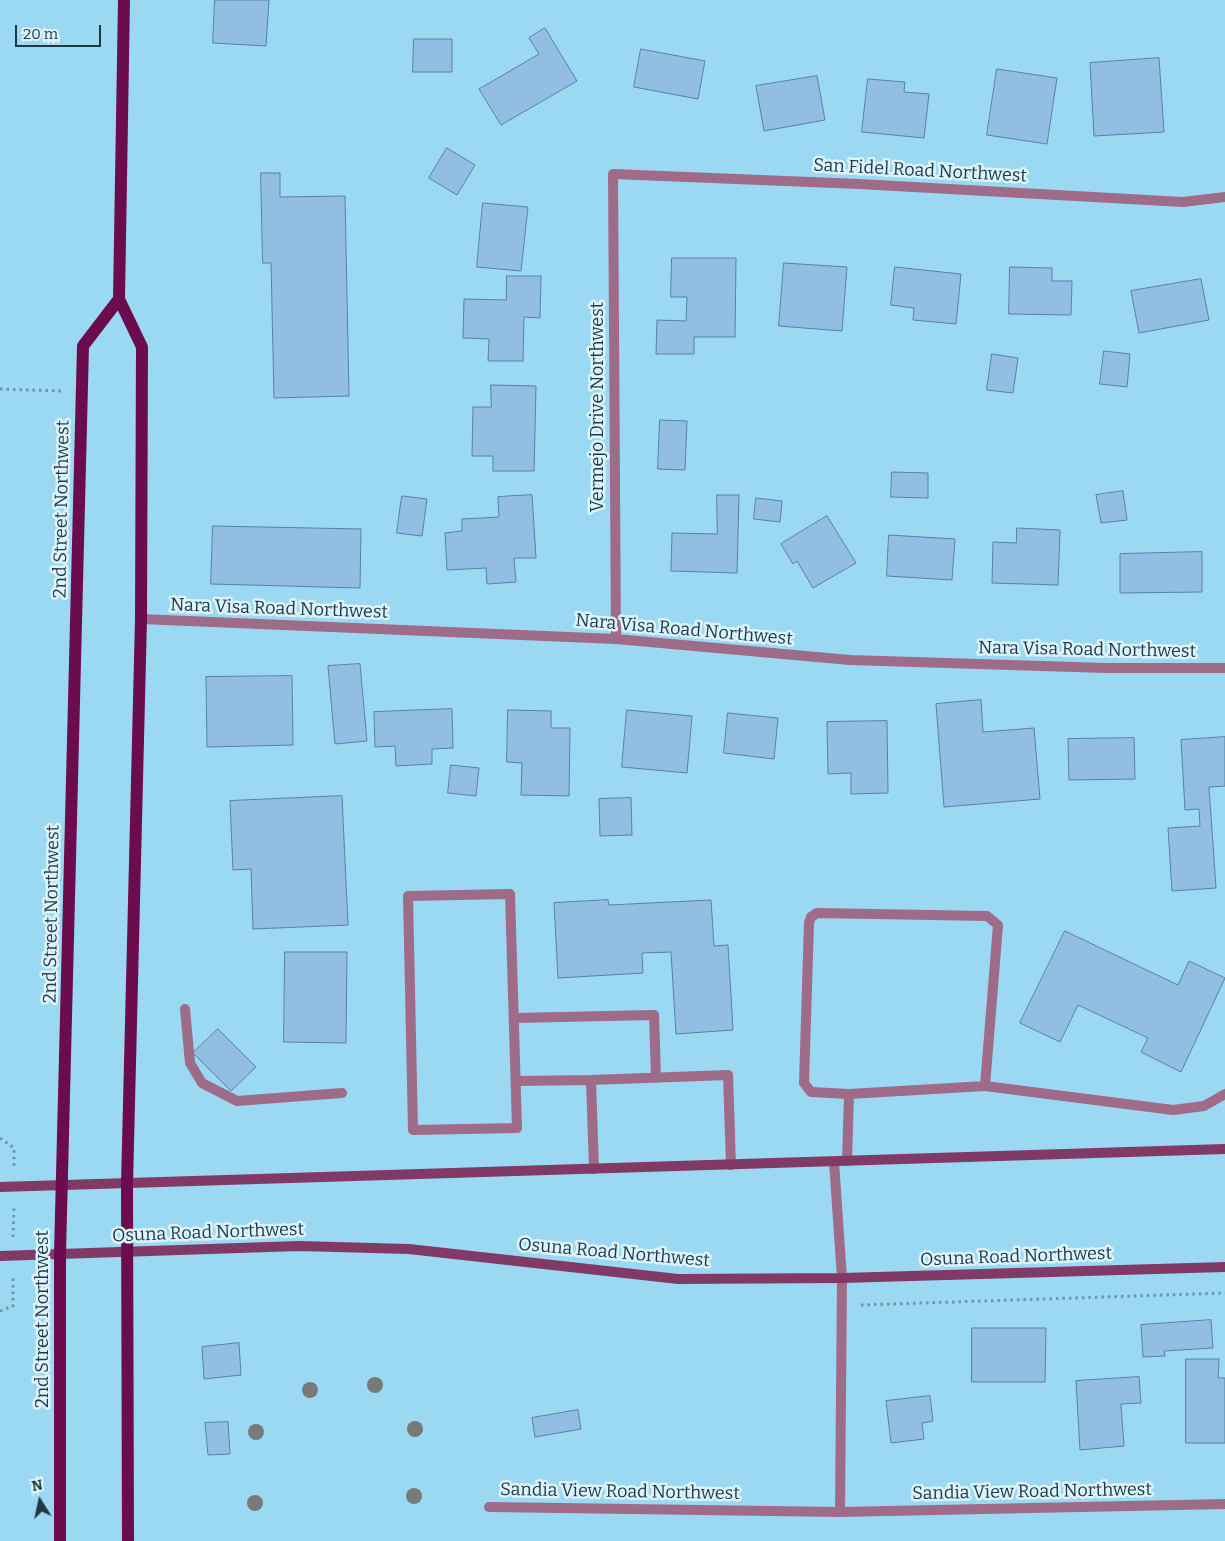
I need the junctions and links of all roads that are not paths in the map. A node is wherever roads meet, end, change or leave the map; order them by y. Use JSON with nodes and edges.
{"nodes":[{"id":1,"x":124,"y":0,"type":"edge"},
{"id":2,"x":613,"y":174,"type":"joint"},
{"id":3,"x":1225,"y":197,"type":"edge"},
{"id":4,"x":119,"y":300,"type":"junction"},
{"id":5,"x":141,"y":619,"type":"junction"},
{"id":6,"x":616,"y":638,"type":"junction"},
{"id":7,"x":1225,"y":668,"type":"edge"},
{"id":8,"x":185,"y":1009,"type":"dead end"},
{"id":9,"x":514,"y":1018,"type":"junction"},
{"id":10,"x":656,"y":1078,"type":"junction"},
{"id":11,"x":591,"y":1080,"type":"junction"},
{"id":12,"x":516,"y":1082,"type":"junction"},
{"id":13,"x":985,"y":1086,"type":"junction"},
{"id":14,"x":342,"y":1093,"type":"dead end"},
{"id":15,"x":849,"y":1094,"type":"junction"},
{"id":16,"x":1225,"y":1094,"type":"edge"},
{"id":17,"x":1225,"y":1149,"type":"edge"},
{"id":18,"x":847,"y":1161,"type":"junction"},
{"id":19,"x":834,"y":1162,"type":"junction"},
{"id":20,"x":731,"y":1165,"type":"junction"},
{"id":21,"x":594,"y":1169,"type":"junction"},
{"id":22,"x":127,"y":1184,"type":"junction"},
{"id":23,"x":0,"y":1187,"type":"edge"},
{"id":24,"x":63,"y":1187,"type":"junction"},
{"id":25,"x":127,"y":1252,"type":"junction"},
{"id":26,"x":60,"y":1253,"type":"junction"},
{"id":27,"x":0,"y":1256,"type":"edge"},
{"id":28,"x":1225,"y":1267,"type":"edge"},
{"id":29,"x":842,"y":1278,"type":"junction"},
{"id":30,"x":1225,"y":1504,"type":"edge"},
{"id":31,"x":489,"y":1506,"type":"dead end"},
{"id":32,"x":840,"y":1512,"type":"junction"},
{"id":33,"x":60,"y":1541,"type":"edge"},
{"id":34,"x":128,"y":1541,"type":"edge"}],
"edges":[{"from":1,"to":4,"type":"main road"},
{"from":2,"to":3,"type":"street","name":"San Fidel Road Northwest"},
{"from":2,"to":6,"type":"street","name":"Vermejo Drive Northwest"},
{"from":4,"to":5,"type":"main road"},
{"from":4,"to":24,"type":"main road","name":"2nd Street Northwest"},
{"from":5,"to":6,"type":"street","name":"Nara Visa Road Northwest"},
{"from":5,"to":22,"type":"main road"},
{"from":6,"to":7,"type":"street","name":"Nara Visa Road Northwest"},
{"from":8,"to":14,"type":"street"},
{"from":9,"to":10,"type":"street"},
{"from":9,"to":12,"type":"street"},
{"from":9,"to":12,"type":"street"},
{"from":10,"to":11,"type":"street"},
{"from":10,"to":20,"type":"street"},
{"from":11,"to":12,"type":"street"},
{"from":11,"to":21,"type":"street"},
{"from":13,"to":15,"type":"street"},
{"from":13,"to":15,"type":"street"},
{"from":13,"to":16,"type":"street"},
{"from":15,"to":18,"type":"street"},
{"from":17,"to":18,"type":"main road"},
{"from":18,"to":19,"type":"main road"},
{"from":19,"to":20,"type":"main road"},
{"from":19,"to":29,"type":"street"},
{"from":20,"to":21,"type":"main road"},
{"from":21,"to":22,"type":"main road"},
{"from":22,"to":24,"type":"main road"},
{"from":22,"to":25,"type":"main road"},
{"from":23,"to":24,"type":"main road"},
{"from":24,"to":26,"type":"main road","name":"2nd Street Northwest"},
{"from":25,"to":26,"type":"main road","name":"Osuna Road Northwest"},
{"from":25,"to":29,"type":"main road","name":"Osuna Road Northwest"},
{"from":25,"to":34,"type":"main road"},
{"from":26,"to":27,"type":"main road","name":"Osuna Road Northwest"},
{"from":26,"to":33,"type":"main road","name":"2nd Street Northwest"},
{"from":28,"to":29,"type":"main road","name":"Osuna Road Northwest"},
{"from":29,"to":32,"type":"street"},
{"from":30,"to":32,"type":"street","name":"Sandia View Road Northwest"},
{"from":31,"to":32,"type":"street","name":"Sandia View Road Northwest"}]}
